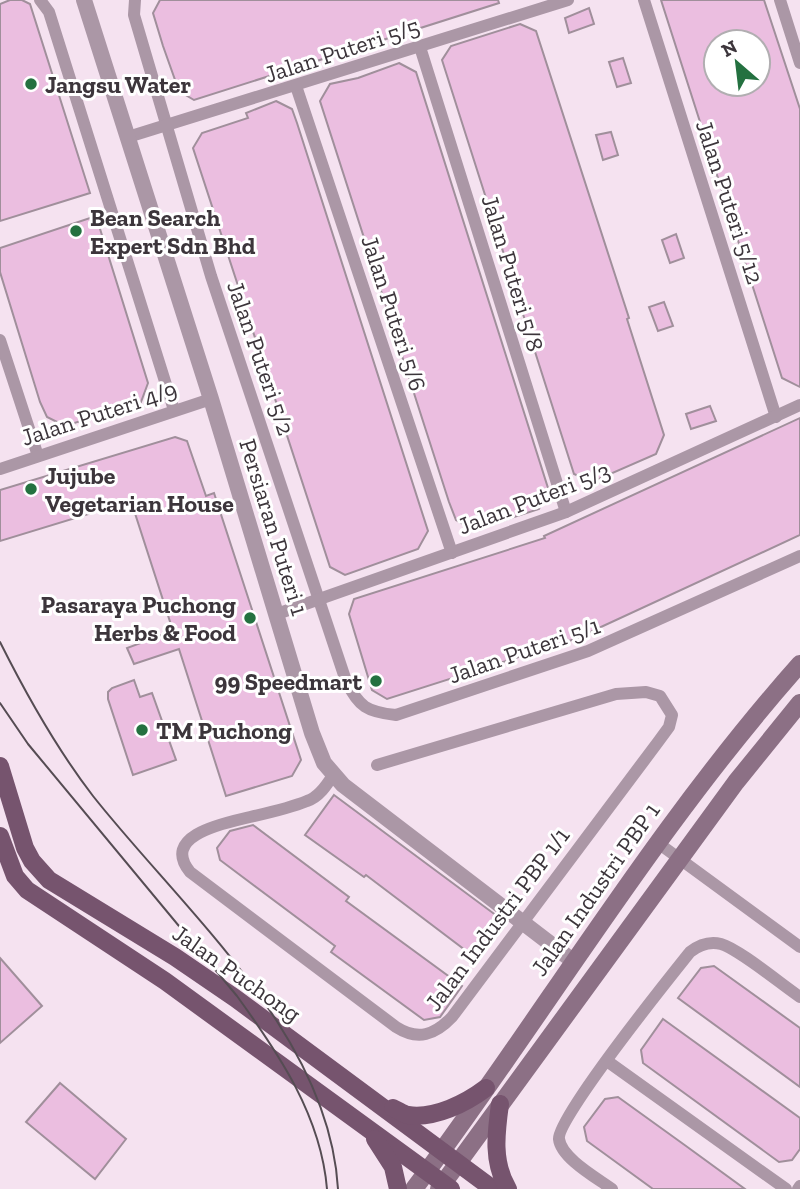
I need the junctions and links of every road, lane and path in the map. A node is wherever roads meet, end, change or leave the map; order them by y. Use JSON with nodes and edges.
{"nodes":[{"id":1,"x":40,"y":0,"type":"edge"},
{"id":2,"x":135,"y":0,"type":"edge"},
{"id":3,"x":568,"y":0,"type":"edge"},
{"id":4,"x":644,"y":0,"type":"edge"},
{"id":5,"x":780,"y":0,"type":"edge"},
{"id":6,"x":84,"y":1,"type":"edge"},
{"id":7,"x":420,"y":47,"type":"junction"},
{"id":8,"x":800,"y":63,"type":"edge"},
{"id":9,"x":296,"y":86,"type":"junction"},
{"id":10,"x":166,"y":127,"type":"junction"},
{"id":11,"x":128,"y":137,"type":"junction"},
{"id":12,"x":0,"y":340,"type":"edge"},
{"id":13,"x":211,"y":399,"type":"junction"},
{"id":14,"x":800,"y":405,"type":"edge"},
{"id":15,"x":174,"y":410,"type":"junction"},
{"id":16,"x":776,"y":416,"type":"junction"},
{"id":17,"x":38,"y":456,"type":"junction"},
{"id":18,"x":0,"y":469,"type":"edge"},
{"id":19,"x":566,"y":512,"type":"junction"},
{"id":20,"x":452,"y":553,"type":"junction"},
{"id":21,"x":800,"y":556,"type":"edge"},
{"id":22,"x":320,"y":600,"type":"junction"},
{"id":23,"x":277,"y":614,"type":"junction"},
{"id":24,"x":800,"y":664,"type":"edge"},
{"id":25,"x":800,"y":703,"type":"edge"},
{"id":26,"x":377,"y":765,"type":"dead end"},
{"id":27,"x":0,"y":766,"type":"edge"},
{"id":28,"x":333,"y":775,"type":"junction"},
{"id":29,"x":0,"y":836,"type":"edge"},
{"id":30,"x":658,"y":843,"type":"junction"},
{"id":31,"x":680,"y":860,"type":"junction"},
{"id":32,"x":523,"y":922,"type":"junction"},
{"id":33,"x":800,"y":947,"type":"edge"},
{"id":34,"x":573,"y":961,"type":"junction"},
{"id":35,"x":800,"y":997,"type":"edge"},
{"id":36,"x":607,"y":1061,"type":"junction"},
{"id":37,"x":486,"y":1088,"type":"junction"},
{"id":38,"x":368,"y":1096,"type":"junction"},
{"id":39,"x":500,"y":1104,"type":"junction"},
{"id":40,"x":366,"y":1126,"type":"junction"},
{"id":41,"x":443,"y":1151,"type":"junction"},
{"id":42,"x":458,"y":1163,"type":"junction"},
{"id":43,"x":427,"y":1171,"type":"junction"},
{"id":44,"x":445,"y":1187,"type":"edge"},
{"id":45,"x":398,"y":1189,"type":"edge"},
{"id":46,"x":414,"y":1189,"type":"edge"},
{"id":47,"x":493,"y":1189,"type":"edge"},
{"id":48,"x":508,"y":1189,"type":"edge"},
{"id":49,"x":612,"y":1189,"type":"edge"},
{"id":50,"x":786,"y":1189,"type":"edge"}],
"edges":[{"from":1,"to":15,"type":"street"},
{"from":2,"to":10,"type":"street","name":"Jalan Puteri 5/2"},
{"from":3,"to":7,"type":"street","name":"Jalan Puteri 5/5"},
{"from":4,"to":16,"type":"street","name":"Jalan Puteri 5/12"},
{"from":5,"to":8,"type":"street"},
{"from":6,"to":11,"type":"street","name":"Persiaran Puteri 1"},
{"from":7,"to":9,"type":"street","name":"Jalan Puteri 5/5"},
{"from":7,"to":19,"type":"street","name":"Jalan Puteri 5/8"},
{"from":9,"to":10,"type":"street","name":"Jalan Puteri 5/5"},
{"from":9,"to":20,"type":"street","name":"Jalan Puteri 5/6"},
{"from":10,"to":11,"type":"street","name":"Jalan Puteri 5/5"},
{"from":10,"to":22,"type":"street","name":"Jalan Puteri 5/2"},
{"from":11,"to":13,"type":"street","name":"Persiaran Puteri 1"},
{"from":12,"to":17,"type":"street"},
{"from":13,"to":15,"type":"street","name":"Jalan Puteri 4/9"},
{"from":13,"to":23,"type":"street","name":"Persiaran Puteri 1"},
{"from":14,"to":16,"type":"street","name":"Jalan Puteri 5/3"},
{"from":15,"to":17,"type":"street","name":"Jalan Puteri 4/9"},
{"from":16,"to":19,"type":"street","name":"Jalan Puteri 5/3"},
{"from":17,"to":18,"type":"street","name":"Jalan Puteri 4/9"},
{"from":19,"to":20,"type":"street","name":"Jalan Puteri 5/3"},
{"from":20,"to":22,"type":"street","name":"Jalan Puteri 5/3"},
{"from":21,"to":22,"type":"street","name":"Jalan Puteri 5/1"},
{"from":22,"to":23,"type":"street","name":"Jalan Puteri 5/3"},
{"from":23,"to":28,"type":"street","name":"Persiaran Puteri 1"},
{"from":24,"to":30,"type":"main road","name":"Jalan Industri PBP 1"},
{"from":25,"to":31,"type":"main road","name":"Jalan Industri PBP 1"},
{"from":26,"to":32,"type":"street","name":"Jalan Industri PBP 1/1"},
{"from":27,"to":38,"type":"main road","name":"Jalan Puchong"},
{"from":28,"to":32,"type":"street","name":"Persiaran Puteri 1"},
{"from":28,"to":32,"type":"street","name":"Jalan Industri PBP 1/1"},
{"from":29,"to":40,"type":"main road","name":"Jalan Puchong"},
{"from":30,"to":31,"type":"street"},
{"from":30,"to":34,"type":"main road","name":"Jalan Industri PBP 1"},
{"from":31,"to":33,"type":"street"},
{"from":31,"to":39,"type":"main road","name":"Jalan Industri PBP 1"},
{"from":32,"to":34,"type":"street","name":"Persiaran Puteri 1"},
{"from":34,"to":37,"type":"main road","name":"Jalan Industri PBP 1"},
{"from":35,"to":36,"type":"street"},
{"from":36,"to":49,"type":"street"},
{"from":36,"to":50,"type":"street"},
{"from":37,"to":38,"type":"main road"},
{"from":37,"to":41,"type":"main road","name":"Jalan Industri PBP 1"},
{"from":38,"to":41,"type":"main road","name":"Jalan Puchong"},
{"from":39,"to":42,"type":"main road","name":"Jalan Industri PBP 1"},
{"from":39,"to":48,"type":"main road"},
{"from":40,"to":43,"type":"main road","name":"Jalan Puchong"},
{"from":40,"to":45,"type":"main road"},
{"from":41,"to":42,"type":"main road","name":"Jalan Puchong"},
{"from":41,"to":43,"type":"main road","name":"Jalan Industri PBP 1"},
{"from":42,"to":44,"type":"main road","name":"Jalan Industri PBP 1"},
{"from":42,"to":47,"type":"main road","name":"Jalan Puchong"},
{"from":43,"to":44,"type":"main road","name":"Jalan Puchong"},
{"from":43,"to":46,"type":"main road","name":"Jalan Industri PBP 1"}]}
